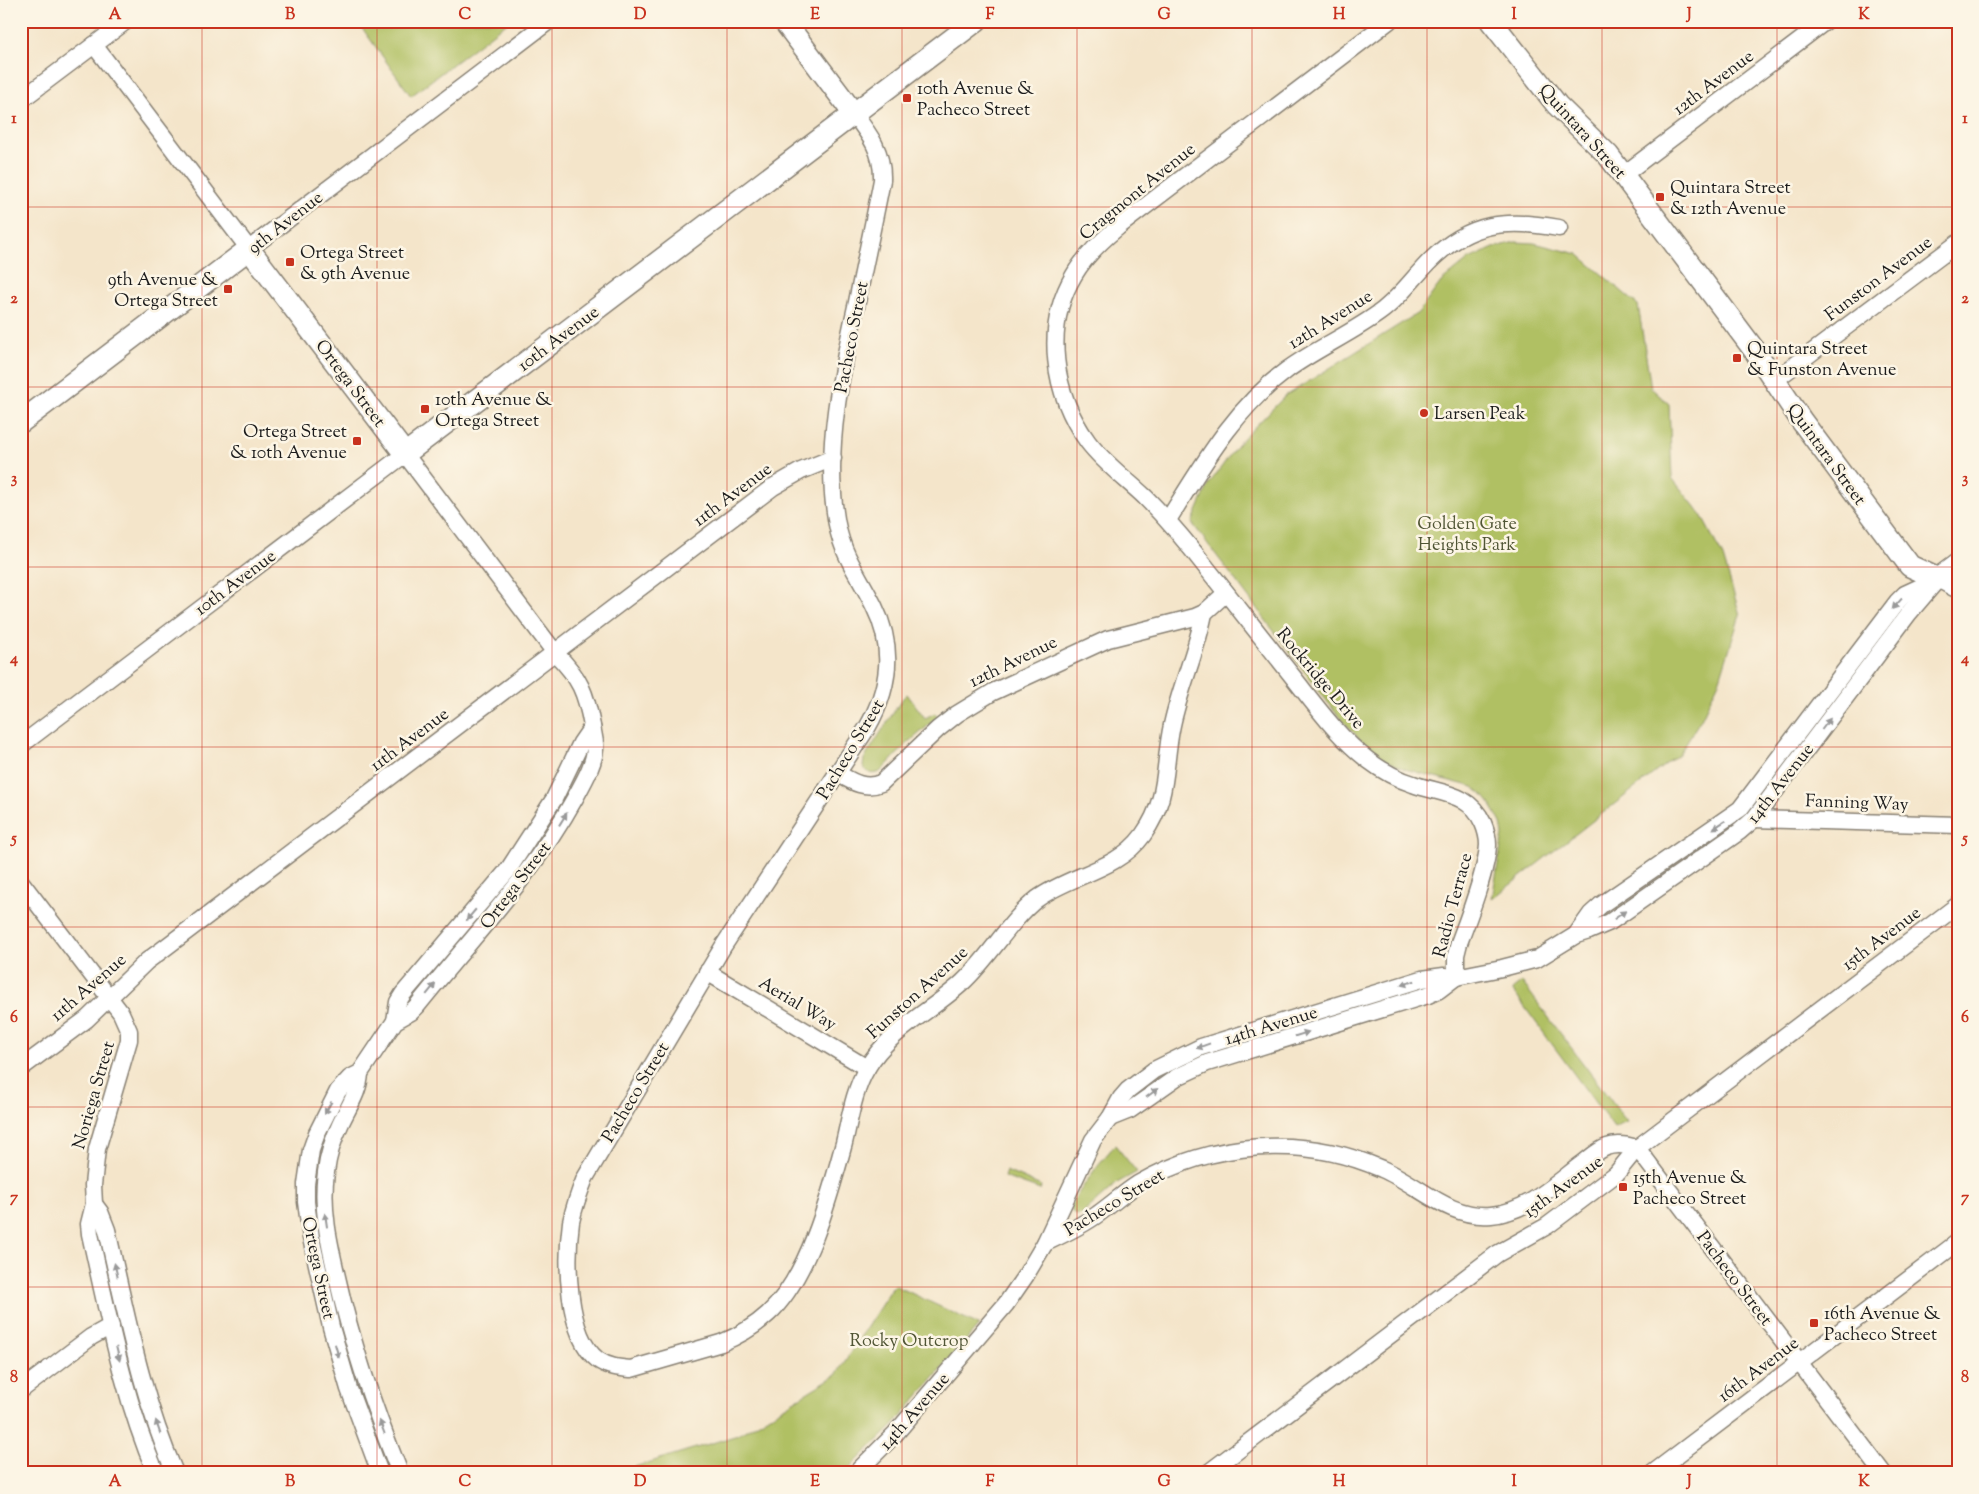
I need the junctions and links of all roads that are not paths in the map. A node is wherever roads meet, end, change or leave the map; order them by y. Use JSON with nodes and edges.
{"nodes":[{"id":1,"x":126,"y":21,"type":"edge"},
{"id":2,"x":548,"y":21,"type":"edge"},
{"id":3,"x":784,"y":21,"type":"edge"},
{"id":4,"x":976,"y":21,"type":"edge"},
{"id":5,"x":1389,"y":21,"type":"edge"},
{"id":6,"x":1492,"y":21,"type":"edge"},
{"id":7,"x":1826,"y":21,"type":"edge"},
{"id":8,"x":94,"y":45,"type":"junction"},
{"id":9,"x":21,"y":100,"type":"edge"},
{"id":10,"x":854,"y":114,"type":"junction"},
{"id":11,"x":1623,"y":175,"type":"junction"},
{"id":12,"x":1559,"y":228,"type":"dead end"},
{"id":13,"x":1958,"y":243,"type":"edge"},
{"id":14,"x":249,"y":249,"type":"junction"},
{"id":15,"x":1775,"y":380,"type":"junction"},
{"id":16,"x":21,"y":422,"type":"edge"},
{"id":17,"x":405,"y":454,"type":"junction"},
{"id":18,"x":833,"y":458,"type":"junction"},
{"id":19,"x":1168,"y":520,"type":"junction"},
{"id":20,"x":1958,"y":564,"type":"edge"},
{"id":21,"x":1946,"y":583,"type":"junction"},
{"id":22,"x":1226,"y":593,"type":"junction"},
{"id":23,"x":1204,"y":613,"type":"junction"},
{"id":24,"x":556,"y":654,"type":"junction"},
{"id":25,"x":21,"y":745,"type":"edge"},
{"id":26,"x":837,"y":773,"type":"junction"},
{"id":27,"x":1478,"y":814,"type":"joint"},
{"id":28,"x":1754,"y":819,"type":"junction"},
{"id":29,"x":1958,"y":825,"type":"edge"},
{"id":30,"x":21,"y":882,"type":"edge"},
{"id":31,"x":1958,"y":905,"type":"edge"},
{"id":32,"x":1576,"y":935,"type":"junction"},
{"id":33,"x":707,"y":972,"type":"junction"},
{"id":34,"x":1456,"y":977,"type":"junction"},
{"id":35,"x":110,"y":998,"type":"junction"},
{"id":36,"x":21,"y":1068,"type":"edge"},
{"id":37,"x":867,"y":1068,"type":"junction"},
{"id":38,"x":360,"y":1073,"type":"junction"},
{"id":39,"x":1637,"y":1148,"type":"junction"},
{"id":40,"x":94,"y":1204,"type":"junction"},
{"id":41,"x":1958,"y":1242,"type":"edge"},
{"id":42,"x":1045,"y":1243,"type":"junction"},
{"id":43,"x":111,"y":1326,"type":"junction"},
{"id":44,"x":598,"y":1360,"type":"joint"},
{"id":45,"x":1799,"y":1362,"type":"junction"},
{"id":46,"x":21,"y":1390,"type":"edge"},
{"id":47,"x":156,"y":1473,"type":"edge"},
{"id":48,"x":175,"y":1473,"type":"edge"},
{"id":49,"x":380,"y":1473,"type":"edge"},
{"id":50,"x":400,"y":1473,"type":"edge"},
{"id":51,"x":856,"y":1473,"type":"edge"},
{"id":52,"x":1208,"y":1473,"type":"edge"},
{"id":53,"x":1653,"y":1473,"type":"edge"},
{"id":54,"x":1884,"y":1473,"type":"edge"}],
"edges":[{"from":1,"to":8,"type":"street"},
{"from":2,"to":14,"type":"street","name":"9th Avenue"},
{"from":3,"to":10,"type":"street","name":"Pacheco Street"},
{"from":4,"to":10,"type":"street","name":"10th Avenue"},
{"from":5,"to":19,"type":"street","name":"Cragmont Avenue"},
{"from":6,"to":11,"type":"street","name":"Quintara Street"},
{"from":7,"to":11,"type":"street","name":"12th Avenue"},
{"from":8,"to":9,"type":"street"},
{"from":8,"to":14,"type":"street","name":"Ortega Street"},
{"from":10,"to":17,"type":"street","name":"10th Avenue"},
{"from":10,"to":18,"type":"street","name":"Pacheco Street"},
{"from":11,"to":15,"type":"street","name":"Quintara Street"},
{"from":12,"to":19,"type":"street","name":"12th Avenue"},
{"from":13,"to":15,"type":"street","name":"Funston Avenue"},
{"from":14,"to":16,"type":"street","name":"9th Avenue"},
{"from":14,"to":17,"type":"street","name":"Ortega Street"},
{"from":15,"to":21,"type":"street","name":"Quintara Street"},
{"from":17,"to":24,"type":"street","name":"Ortega Street"},
{"from":17,"to":25,"type":"street","name":"10th Avenue"},
{"from":18,"to":24,"type":"street","name":"11th Avenue"},
{"from":18,"to":26,"type":"street","name":"Pacheco Street"},
{"from":19,"to":22,"type":"street","name":"Rockridge Drive"},
{"from":20,"to":21,"type":"street","name":"14th Avenue"},
{"from":28,"to":21,"type":"street","name":"14th Avenue","one_way":true},
{"from":21,"to":32,"type":"street","name":"14th Avenue","one_way":true},
{"from":22,"to":23,"type":"street","name":"12th Avenue"},
{"from":22,"to":27,"type":"street","name":"Rockridge Drive"},
{"from":23,"to":26,"type":"street","name":"12th Avenue"},
{"from":23,"to":37,"type":"street","name":"Funston Avenue"},
{"from":24,"to":35,"type":"street","name":"11th Avenue"},
{"from":24,"to":38,"type":"street","name":"Ortega Street"},
{"from":26,"to":33,"type":"street","name":"Pacheco Street"},
{"from":27,"to":34,"type":"street","name":"Radio Terrace"},
{"from":28,"to":29,"type":"street","name":"Fanning Way"},
{"from":32,"to":28,"type":"street","name":"14th Avenue","one_way":true},
{"from":30,"to":35,"type":"street","name":"Noriega Street"},
{"from":31,"to":39,"type":"street","name":"15th Avenue"},
{"from":32,"to":34,"type":"street","name":"14th Avenue"},
{"from":33,"to":37,"type":"street","name":"Aerial Way"},
{"from":33,"to":44,"type":"street","name":"Pacheco Street"},
{"from":34,"to":42,"type":"street","name":"14th Avenue"},
{"from":35,"to":36,"type":"street","name":"11th Avenue"},
{"from":35,"to":40,"type":"street","name":"Noriega Street"},
{"from":37,"to":44,"type":"street","name":"Funston Avenue"},
{"from":38,"to":49,"type":"street","name":"Ortega Street","one_way":true},
{"from":50,"to":38,"type":"street","name":"Ortega Street","one_way":true},
{"from":39,"to":42,"type":"street","name":"Pacheco Street"},
{"from":39,"to":45,"type":"street","name":"Pacheco Street"},
{"from":39,"to":52,"type":"street","name":"15th Avenue"},
{"from":40,"to":43,"type":"street","name":"Noriega Street"},
{"from":48,"to":40,"type":"street","name":"Noriega Street","one_way":true},
{"from":41,"to":45,"type":"street","name":"16th Avenue"},
{"from":42,"to":51,"type":"street","name":"14th Avenue"},
{"from":43,"to":46,"type":"street"},
{"from":43,"to":47,"type":"street","name":"Noriega Street","one_way":true},
{"from":45,"to":53,"type":"street","name":"16th Avenue"},
{"from":45,"to":54,"type":"street","name":"Pacheco Street"}]}
